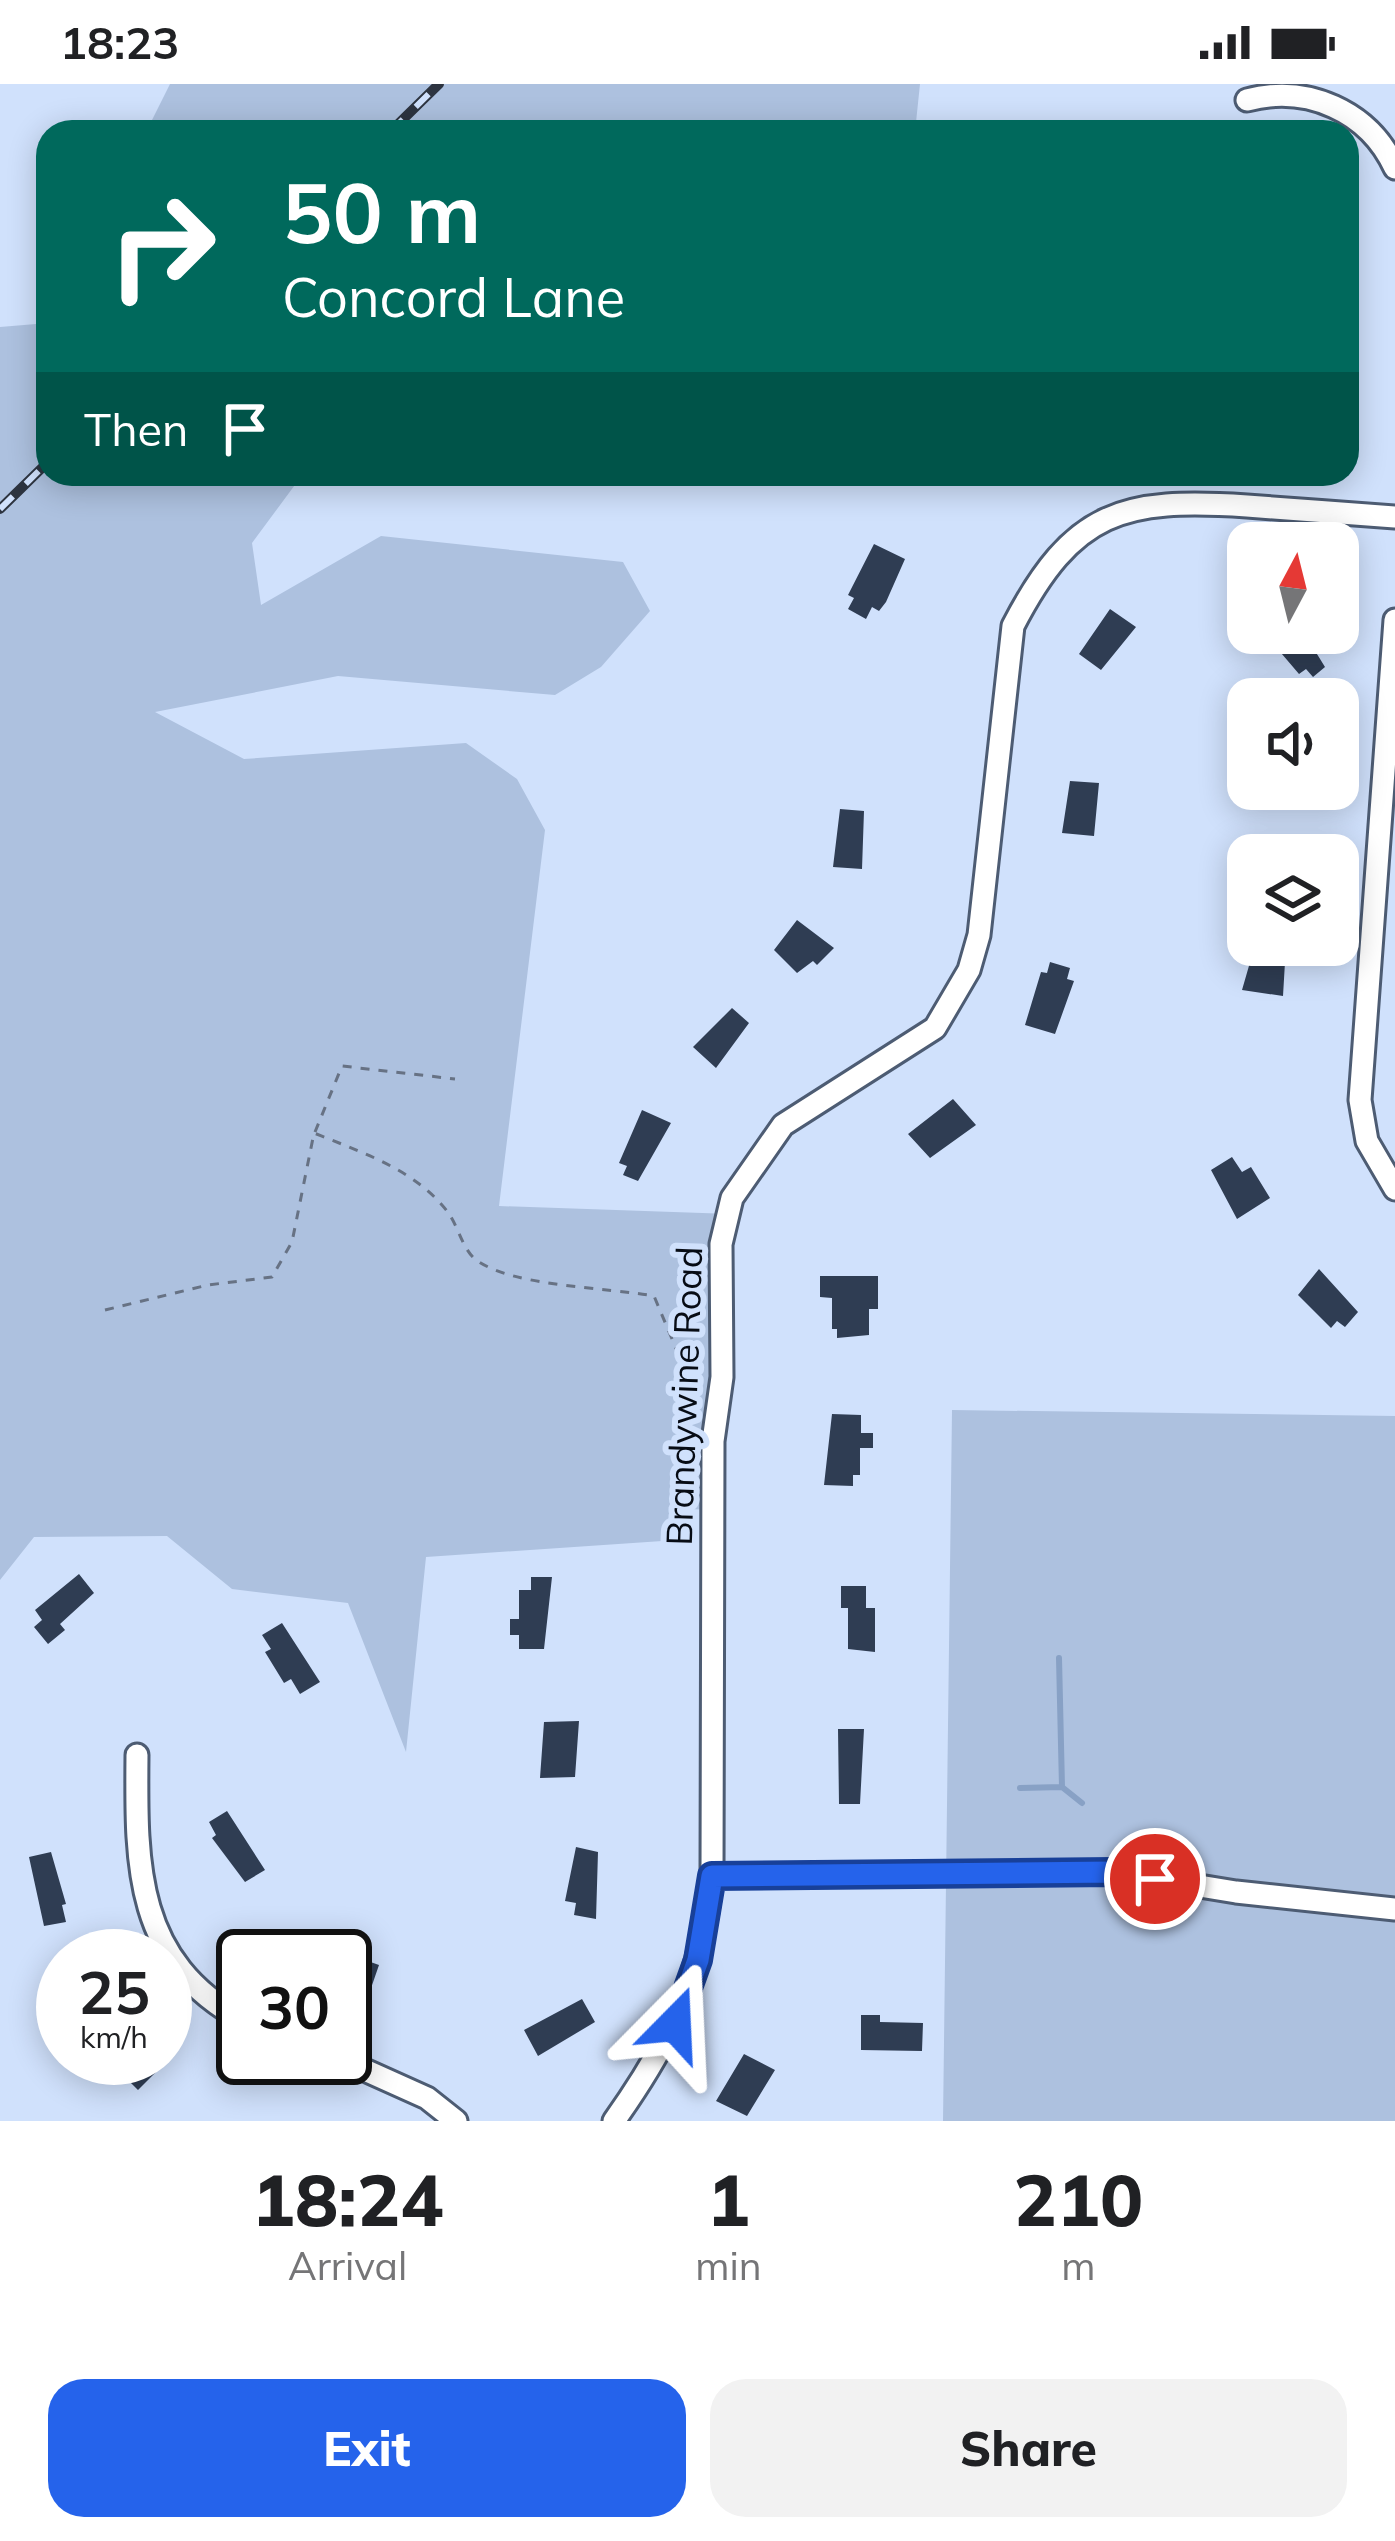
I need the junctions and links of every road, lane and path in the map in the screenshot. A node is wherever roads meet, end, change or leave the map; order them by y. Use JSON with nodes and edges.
{"nodes":[{"id":1,"x":1246,"y":100,"type":"dead end"},
{"id":2,"x":1359,"y":120,"type":"edge"},
{"id":3,"x":1359,"y":120,"type":"edge"},
{"id":4,"x":1395,"y":168,"type":"edge"},
{"id":5,"x":1395,"y":517,"type":"edge"},
{"id":6,"x":1395,"y":620,"type":"edge"},
{"id":7,"x":455,"y":1079,"type":"dead end"},
{"id":8,"x":314,"y":1133,"type":"junction"},
{"id":9,"x":1395,"y":1190,"type":"edge"},
{"id":10,"x":105,"y":1310,"type":"dead end"},
{"id":11,"x":698,"y":1402,"type":"dead end"},
{"id":12,"x":136,"y":1755,"type":"dead end"},
{"id":13,"x":712,"y":1876,"type":"junction"},
{"id":14,"x":1395,"y":1909,"type":"edge"},
{"id":15,"x":216,"y":2001,"type":"edge"},
{"id":16,"x":372,"y":2073,"type":"edge"},
{"id":17,"x":456,"y":2121,"type":"edge"},
{"id":18,"x":614,"y":2121,"type":"edge"}],
"edges":[{"from":1,"to":2,"type":"street"},
{"from":3,"to":4,"type":"street"},
{"from":5,"to":13,"type":"street","name":"Brandywine Road"},
{"from":6,"to":9,"type":"street"},
{"from":7,"to":8,"type":"path"},
{"from":8,"to":10,"type":"path"},
{"from":8,"to":11,"type":"path"},
{"from":12,"to":15,"type":"street"},
{"from":13,"to":14,"type":"street"},
{"from":13,"to":18,"type":"street","name":"Brandywine Road"},
{"from":16,"to":17,"type":"street"}]}
